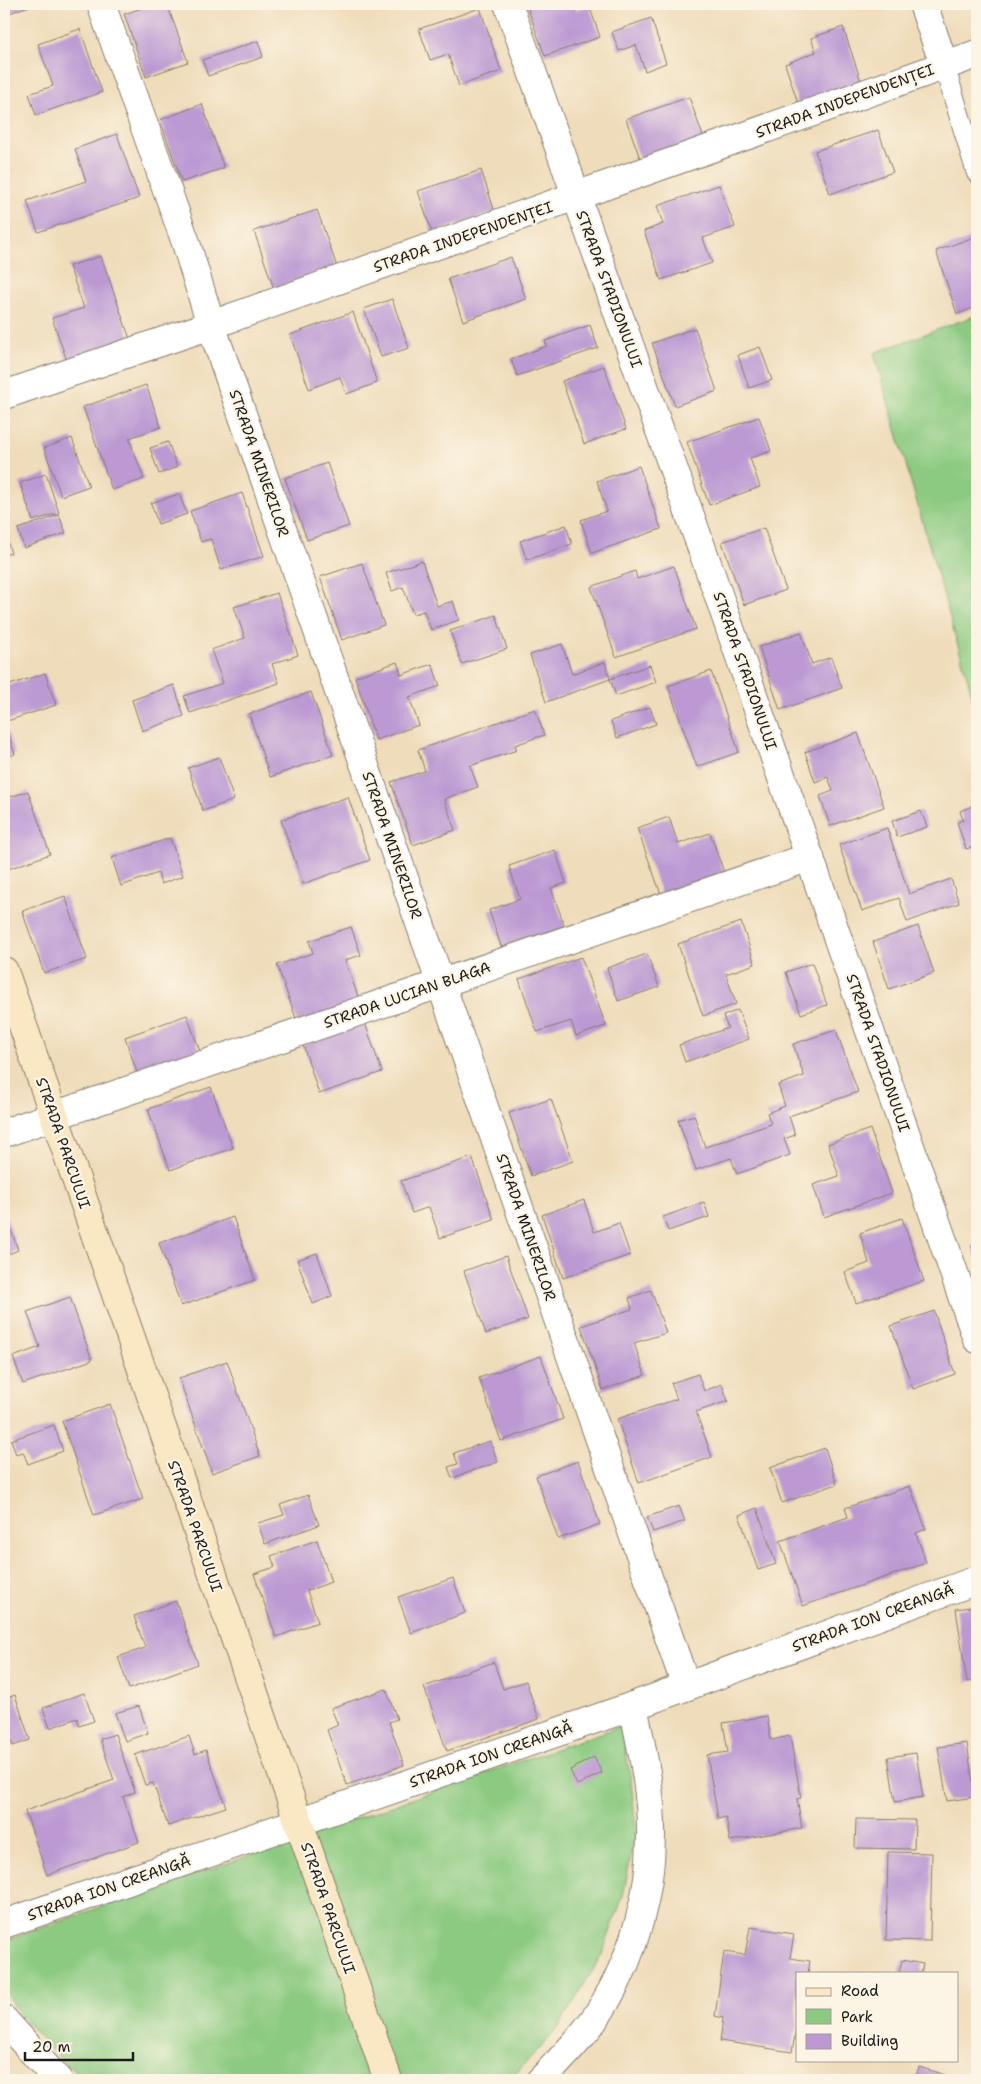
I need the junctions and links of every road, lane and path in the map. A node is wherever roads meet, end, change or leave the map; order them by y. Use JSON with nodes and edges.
{"nodes":[{"id":1,"x":101,"y":4,"type":"edge"},
{"id":2,"x":508,"y":4,"type":"edge"},
{"id":3,"x":923,"y":4,"type":"edge"},
{"id":4,"x":977,"y":54,"type":"edge"},
{"id":5,"x":944,"y":65,"type":"junction"},
{"id":6,"x":977,"y":173,"type":"edge"},
{"id":7,"x":576,"y":197,"type":"junction"},
{"id":8,"x":211,"y":325,"type":"junction"},
{"id":9,"x":4,"y":395,"type":"edge"},
{"id":10,"x":810,"y":857,"type":"junction"},
{"id":11,"x":4,"y":971,"type":"edge"},
{"id":12,"x":440,"y":984,"type":"junction"},
{"id":13,"x":54,"y":1115,"type":"junction"},
{"id":14,"x":4,"y":1133,"type":"edge"},
{"id":15,"x":977,"y":1339,"type":"edge"},
{"id":16,"x":977,"y":1580,"type":"edge"},
{"id":17,"x":686,"y":1686,"type":"junction"},
{"id":18,"x":633,"y":1706,"type":"junction"},
{"id":19,"x":298,"y":1822,"type":"junction"},
{"id":20,"x":4,"y":1924,"type":"edge"},
{"id":21,"x":4,"y":2020,"type":"edge"},
{"id":22,"x":58,"y":2080,"type":"edge"},
{"id":23,"x":388,"y":2080,"type":"edge"},
{"id":24,"x":541,"y":2080,"type":"edge"}],
"edges":[{"from":1,"to":8,"type":"street","name":"STRADA MINERILOR"},
{"from":2,"to":7,"type":"street","name":"STRADA STADIONULUI"},
{"from":3,"to":5,"type":"street"},
{"from":4,"to":5,"type":"street","name":"STRADA INDEPENDENȚEI"},
{"from":5,"to":6,"type":"lane"},
{"from":5,"to":7,"type":"street","name":"STRADA INDEPENDENȚEI"},
{"from":7,"to":8,"type":"street","name":"STRADA INDEPENDENȚEI"},
{"from":7,"to":10,"type":"street","name":"STRADA STADIONULUI"},
{"from":8,"to":9,"type":"street","name":"STRADA INDEPENDENȚEI"},
{"from":8,"to":12,"type":"street","name":"STRADA MINERILOR"},
{"from":10,"to":12,"type":"street","name":"STRADA LUCIAN BLAGA"},
{"from":10,"to":15,"type":"street","name":"STRADA STADIONULUI"},
{"from":11,"to":13,"type":"main road","name":"STRADA PARCULUI"},
{"from":12,"to":13,"type":"street","name":"STRADA LUCIAN BLAGA"},
{"from":12,"to":17,"type":"street","name":"STRADA MINERILOR"},
{"from":13,"to":14,"type":"street","name":"STRADA LUCIAN BLAGA"},
{"from":13,"to":19,"type":"main road","name":"STRADA PARCULUI"},
{"from":16,"to":17,"type":"street","name":"STRADA ION CREANGĂ"},
{"from":17,"to":18,"type":"street","name":"STRADA ION CREANGĂ"},
{"from":18,"to":19,"type":"street","name":"STRADA ION CREANGĂ"},
{"from":18,"to":24,"type":"street"},
{"from":19,"to":20,"type":"street","name":"STRADA ION CREANGĂ"},
{"from":19,"to":23,"type":"main road","name":"STRADA PARCULUI"},
{"from":21,"to":22,"type":"street"}]}
